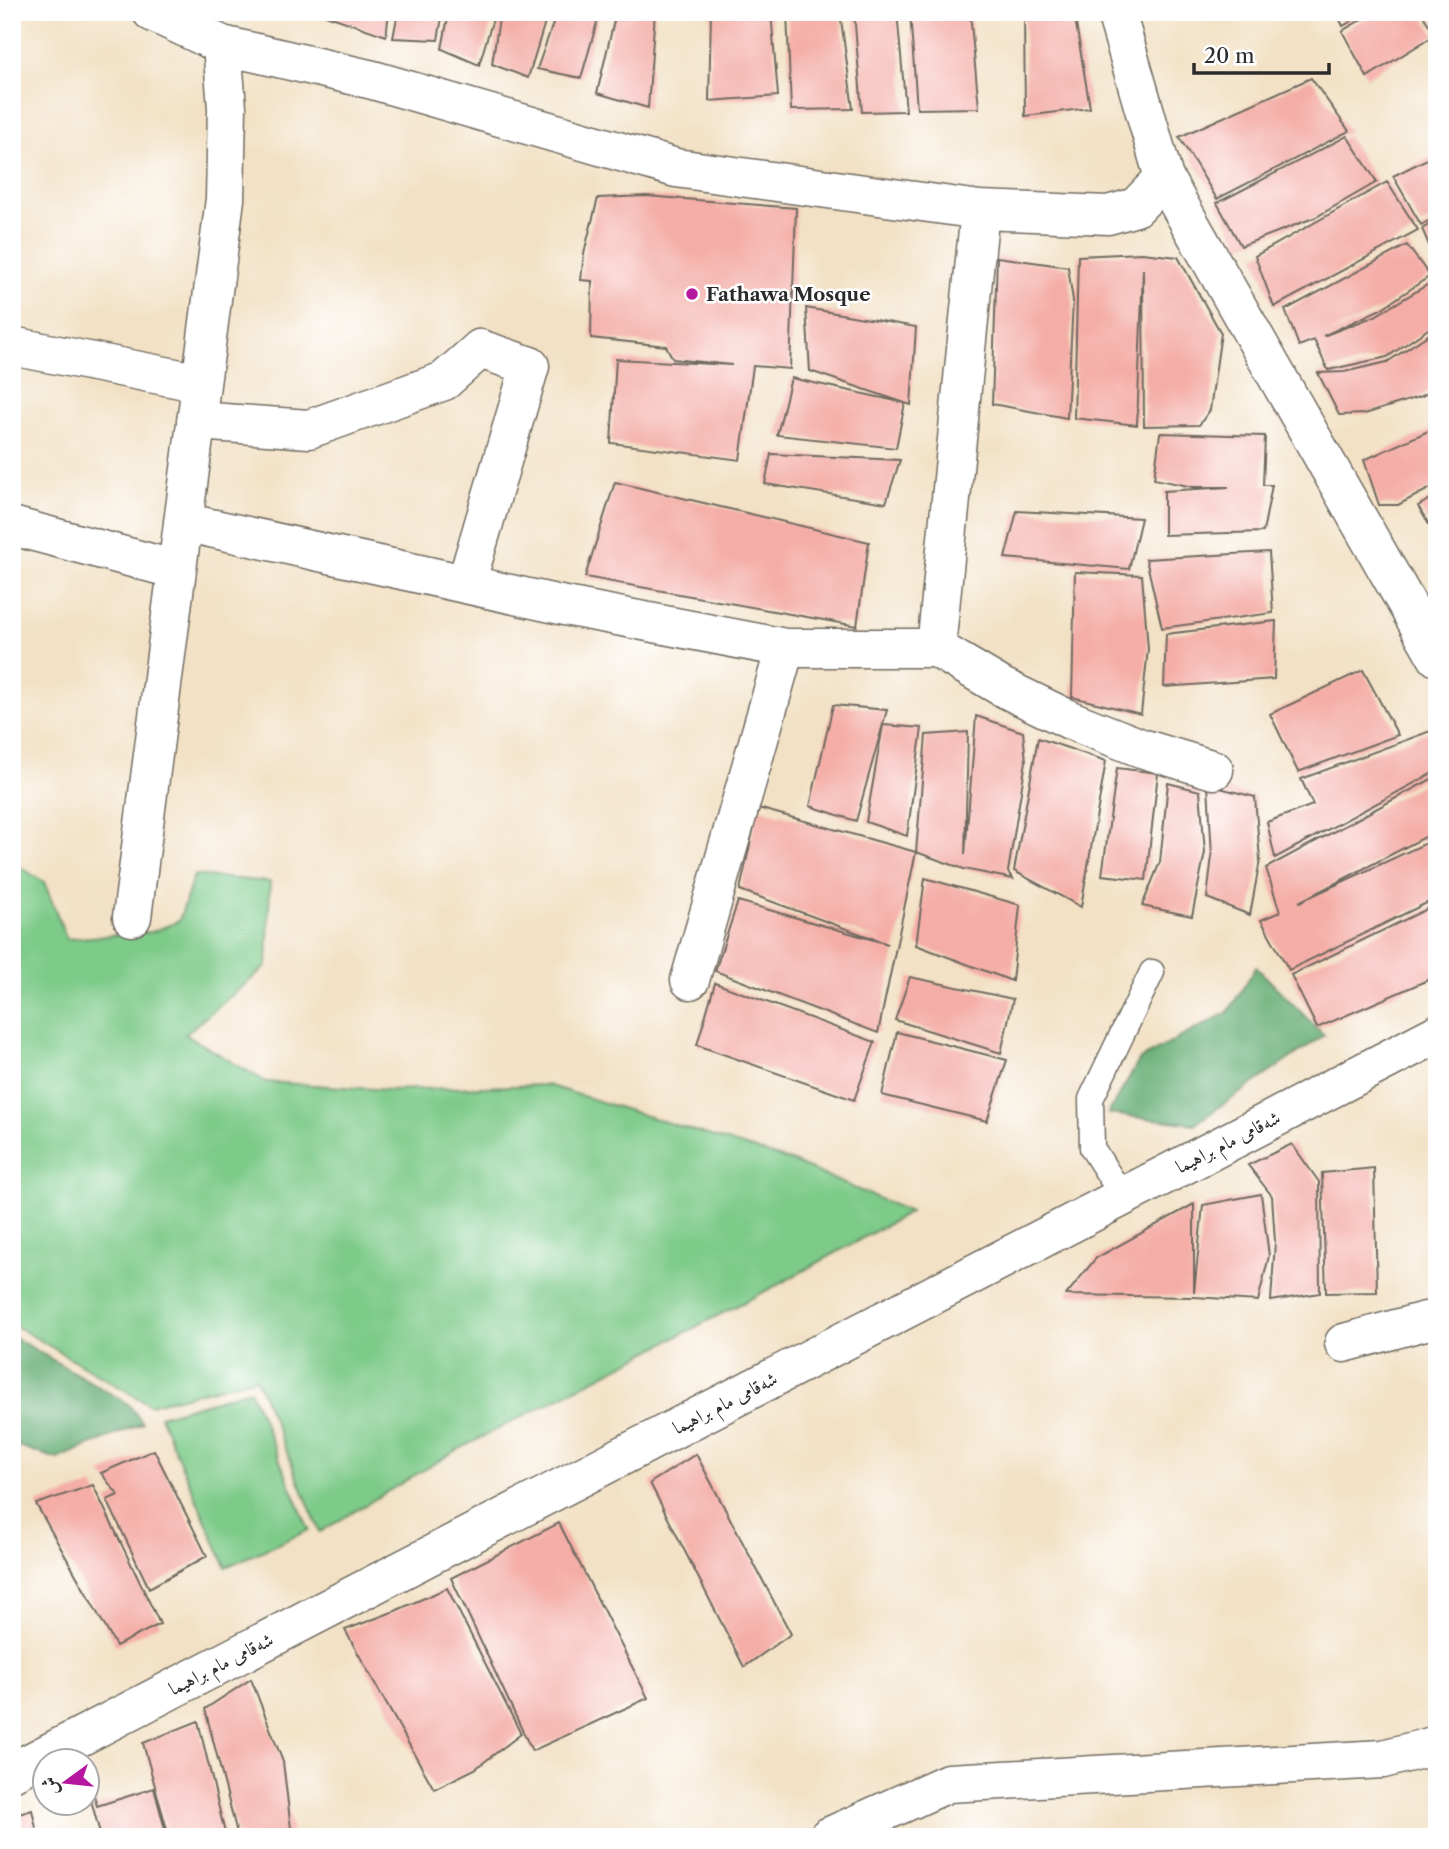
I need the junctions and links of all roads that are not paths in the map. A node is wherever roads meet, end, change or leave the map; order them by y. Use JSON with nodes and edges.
{"nodes":[{"id":1,"x":152,"y":12,"type":"edge"},
{"id":2,"x":1116,"y":12,"type":"edge"},
{"id":3,"x":222,"y":46,"type":"junction"},
{"id":4,"x":1164,"y":178,"type":"junction"},
{"id":5,"x":980,"y":210,"type":"junction"},
{"id":6,"x":12,"y":346,"type":"edge"},
{"id":7,"x":201,"y":383,"type":"junction"},
{"id":8,"x":196,"y":421,"type":"junction"},
{"id":9,"x":183,"y":522,"type":"junction"},
{"id":10,"x":12,"y":526,"type":"edge"},
{"id":11,"x":177,"y":570,"type":"junction"},
{"id":12,"x":466,"y":584,"type":"junction"},
{"id":13,"x":936,"y":648,"type":"junction"},
{"id":14,"x":785,"y":649,"type":"junction"},
{"id":15,"x":1437,"y":657,"type":"edge"},
{"id":16,"x":1214,"y":770,"type":"dead end"},
{"id":17,"x":132,"y":918,"type":"dead end"},
{"id":18,"x":1152,"y":972,"type":"dead end"},
{"id":19,"x":690,"y":980,"type":"dead end"},
{"id":20,"x":1437,"y":1034,"type":"edge"},
{"id":21,"x":1123,"y":1197,"type":"junction"},
{"id":22,"x":1437,"y":1321,"type":"edge"},
{"id":23,"x":1344,"y":1343,"type":"dead end"},
{"id":24,"x":1437,"y":1745,"type":"edge"},
{"id":25,"x":12,"y":1772,"type":"edge"},
{"id":26,"x":828,"y":1837,"type":"edge"}],
"edges":[{"from":1,"to":3,"type":"street"},
{"from":2,"to":4,"type":"street"},
{"from":3,"to":5,"type":"street"},
{"from":3,"to":7,"type":"street"},
{"from":4,"to":5,"type":"street"},
{"from":4,"to":15,"type":"street"},
{"from":5,"to":13,"type":"street"},
{"from":6,"to":7,"type":"street"},
{"from":7,"to":8,"type":"street"},
{"from":8,"to":9,"type":"street"},
{"from":8,"to":12,"type":"street"},
{"from":9,"to":11,"type":"street"},
{"from":9,"to":12,"type":"street"},
{"from":10,"to":11,"type":"street"},
{"from":11,"to":17,"type":"street"},
{"from":12,"to":14,"type":"street"},
{"from":13,"to":14,"type":"street"},
{"from":13,"to":16,"type":"street"},
{"from":14,"to":19,"type":"street"},
{"from":18,"to":21,"type":"lane"},
{"from":20,"to":21,"type":"street","name":"شەقامی مام براهیما"},
{"from":21,"to":25,"type":"street","name":"شەقامی مام براهیما"},
{"from":22,"to":23,"type":"street"},
{"from":24,"to":26,"type":"street"}]}
